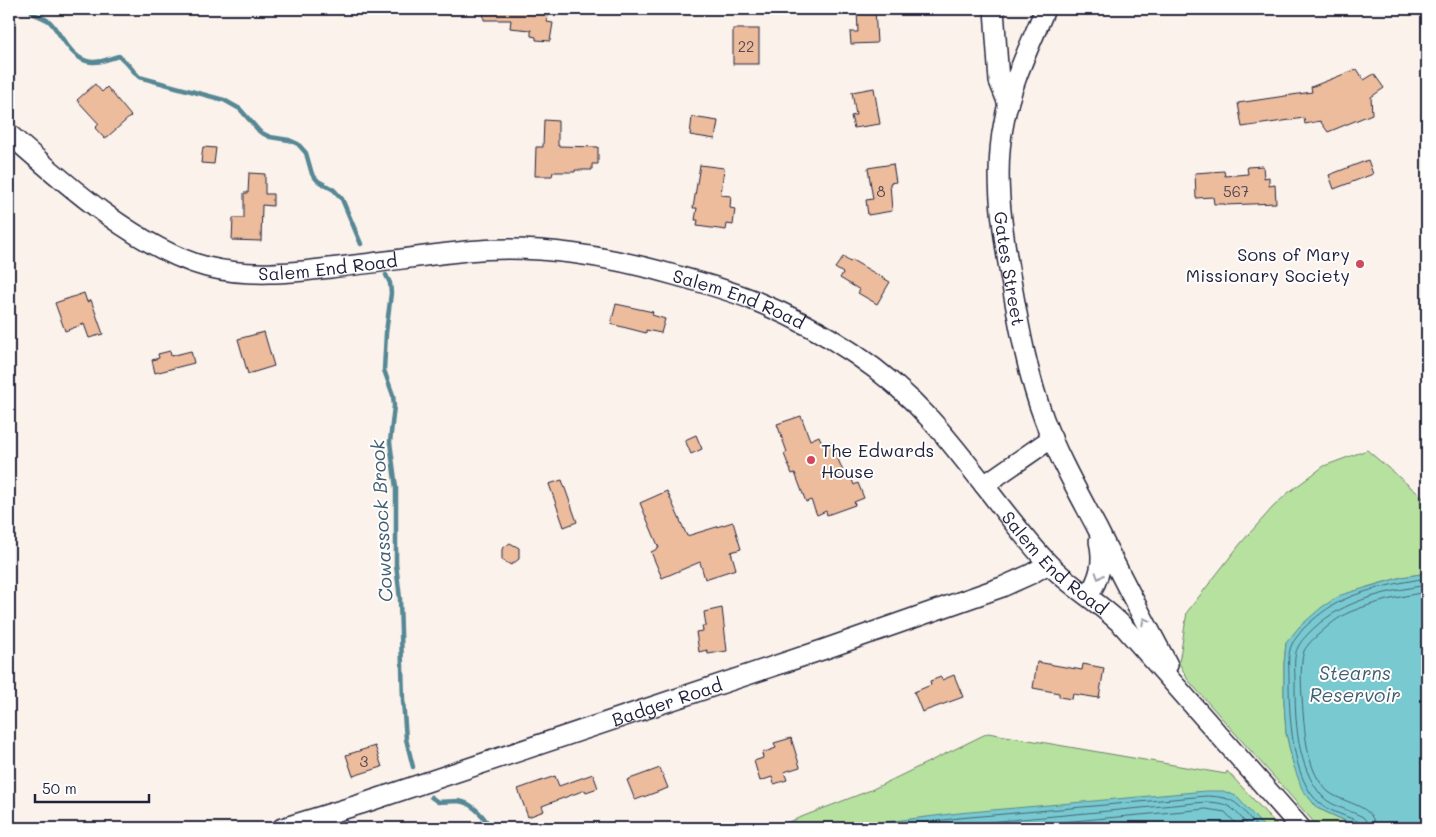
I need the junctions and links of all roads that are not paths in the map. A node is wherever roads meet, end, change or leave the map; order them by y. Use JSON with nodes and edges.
{"nodes":[{"id":1,"x":994,"y":9,"type":"edge"},
{"id":2,"x":1045,"y":9,"type":"edge"},
{"id":3,"x":1008,"y":104,"type":"junction"},
{"id":4,"x":9,"y":134,"type":"edge"},
{"id":5,"x":1052,"y":438,"type":"junction"},
{"id":6,"x":984,"y":485,"type":"junction"},
{"id":7,"x":1092,"y":520,"type":"junction"},
{"id":8,"x":1048,"y":564,"type":"junction"},
{"id":9,"x":1088,"y":596,"type":"junction"},
{"id":10,"x":1184,"y":696,"type":"junction"},
{"id":11,"x":282,"y":828,"type":"edge"},
{"id":12,"x":1302,"y":828,"type":"edge"}],
"edges":[{"from":1,"to":3,"type":"street"},
{"from":2,"to":3,"type":"street","name":"Gates Street"},
{"from":3,"to":5,"type":"street","name":"Gates Street"},
{"from":4,"to":6,"type":"street","name":"Salem End Road"},
{"from":5,"to":6,"type":"street"},
{"from":5,"to":7,"type":"street","name":"Gates Street"},
{"from":6,"to":8,"type":"street","name":"Salem End Road"},
{"from":7,"to":9,"type":"street","name":"Gates Street","one_way":true},
{"from":10,"to":7,"type":"street","name":"Gates Street","one_way":true},
{"from":8,"to":9,"type":"street","name":"Salem End Road"},
{"from":8,"to":11,"type":"street","name":"Badger Road"},
{"from":9,"to":10,"type":"street","name":"Salem End Road"},
{"from":10,"to":12,"type":"street","name":"Salem End Road"}]}
